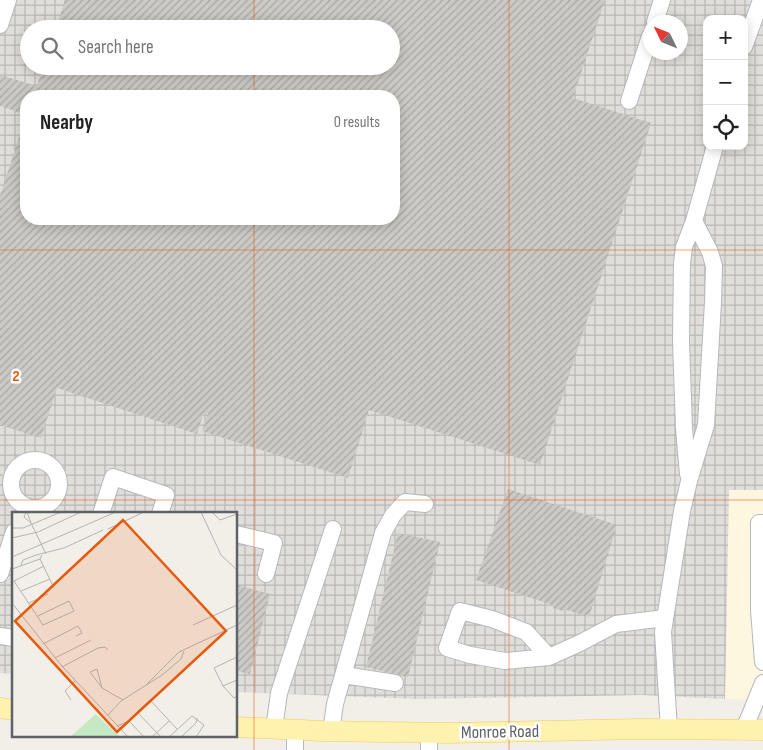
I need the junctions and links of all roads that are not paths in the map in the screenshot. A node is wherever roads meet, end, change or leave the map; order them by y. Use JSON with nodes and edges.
{"nodes":[{"id":1,"x":8,"y":0,"type":"edge"},
{"id":2,"x":662,"y":0,"type":"edge"},
{"id":3,"x":761,"y":0,"type":"edge"},
{"id":4,"x":657,"y":15,"type":"edge"},
{"id":5,"x":0,"y":24,"type":"edge"},
{"id":6,"x":748,"y":37,"type":"edge"},
{"id":7,"x":643,"y":58,"type":"edge"},
{"id":8,"x":629,"y":101,"type":"dead end"},
{"id":9,"x":713,"y":150,"type":"edge"},
{"id":10,"x":694,"y":222,"type":"junction"},
{"id":11,"x":689,"y":481,"type":"junction"},
{"id":12,"x":425,"y":504,"type":"dead end"},
{"id":13,"x":102,"y":512,"type":"edge"},
{"id":14,"x":161,"y":512,"type":"edge"},
{"id":15,"x":763,"y":523,"type":"edge"},
{"id":16,"x":333,"y":529,"type":"dead end"},
{"id":17,"x":238,"y":534,"type":"edge"},
{"id":18,"x":12,"y":538,"type":"edge"},
{"id":19,"x":0,"y":574,"type":"edge"},
{"id":20,"x":266,"y":574,"type":"dead end"},
{"id":21,"x":761,"y":610,"type":"edge"},
{"id":22,"x":665,"y":618,"type":"junction"},
{"id":23,"x":549,"y":657,"type":"junction"},
{"id":24,"x":763,"y":662,"type":"edge"},
{"id":25,"x":344,"y":675,"type":"junction"},
{"id":26,"x":395,"y":683,"type":"dead end"},
{"id":27,"x":763,"y":683,"type":"edge"},
{"id":28,"x":238,"y":727,"type":"edge"},
{"id":29,"x":274,"y":729,"type":"junction"},
{"id":30,"x":295,"y":730,"type":"junction"},
{"id":31,"x":669,"y":730,"type":"junction"},
{"id":32,"x":742,"y":730,"type":"junction"},
{"id":33,"x":763,"y":730,"type":"edge"},
{"id":34,"x":331,"y":731,"type":"junction"},
{"id":35,"x":429,"y":742,"type":"edge"},
{"id":36,"x":295,"y":750,"type":"edge"}],
"edges":[{"from":1,"to":5,"type":"lane"},
{"from":2,"to":4,"type":"lane"},
{"from":3,"to":6,"type":"lane"},
{"from":7,"to":8,"type":"lane"},
{"from":9,"to":10,"type":"lane"},
{"from":10,"to":11,"type":"lane"},
{"from":10,"to":11,"type":"lane"},
{"from":11,"to":22,"type":"lane"},
{"from":12,"to":25,"type":"lane"},
{"from":13,"to":14,"type":"lane"},
{"from":15,"to":21,"type":"lane"},
{"from":16,"to":29,"type":"lane"},
{"from":17,"to":20,"type":"lane"},
{"from":18,"to":19,"type":"lane"},
{"from":21,"to":24,"type":"lane"},
{"from":22,"to":23,"type":"lane"},
{"from":22,"to":31,"type":"lane"},
{"from":23,"to":23,"type":"lane"},
{"from":25,"to":26,"type":"lane"},
{"from":25,"to":34,"type":"lane"},
{"from":27,"to":32,"type":"lane"},
{"from":28,"to":29,"type":"main road","name":"Monroe Road"},
{"from":29,"to":30,"type":"main road","name":"Monroe Road"},
{"from":30,"to":34,"type":"main road","name":"Monroe Road"},
{"from":30,"to":36,"type":"lane"},
{"from":31,"to":32,"type":"main road","name":"Monroe Road"},
{"from":31,"to":35,"type":"main road","name":"Monroe Road"},
{"from":32,"to":33,"type":"main road","name":"Monroe Road"},
{"from":34,"to":35,"type":"main road","name":"Monroe Road"}]}
